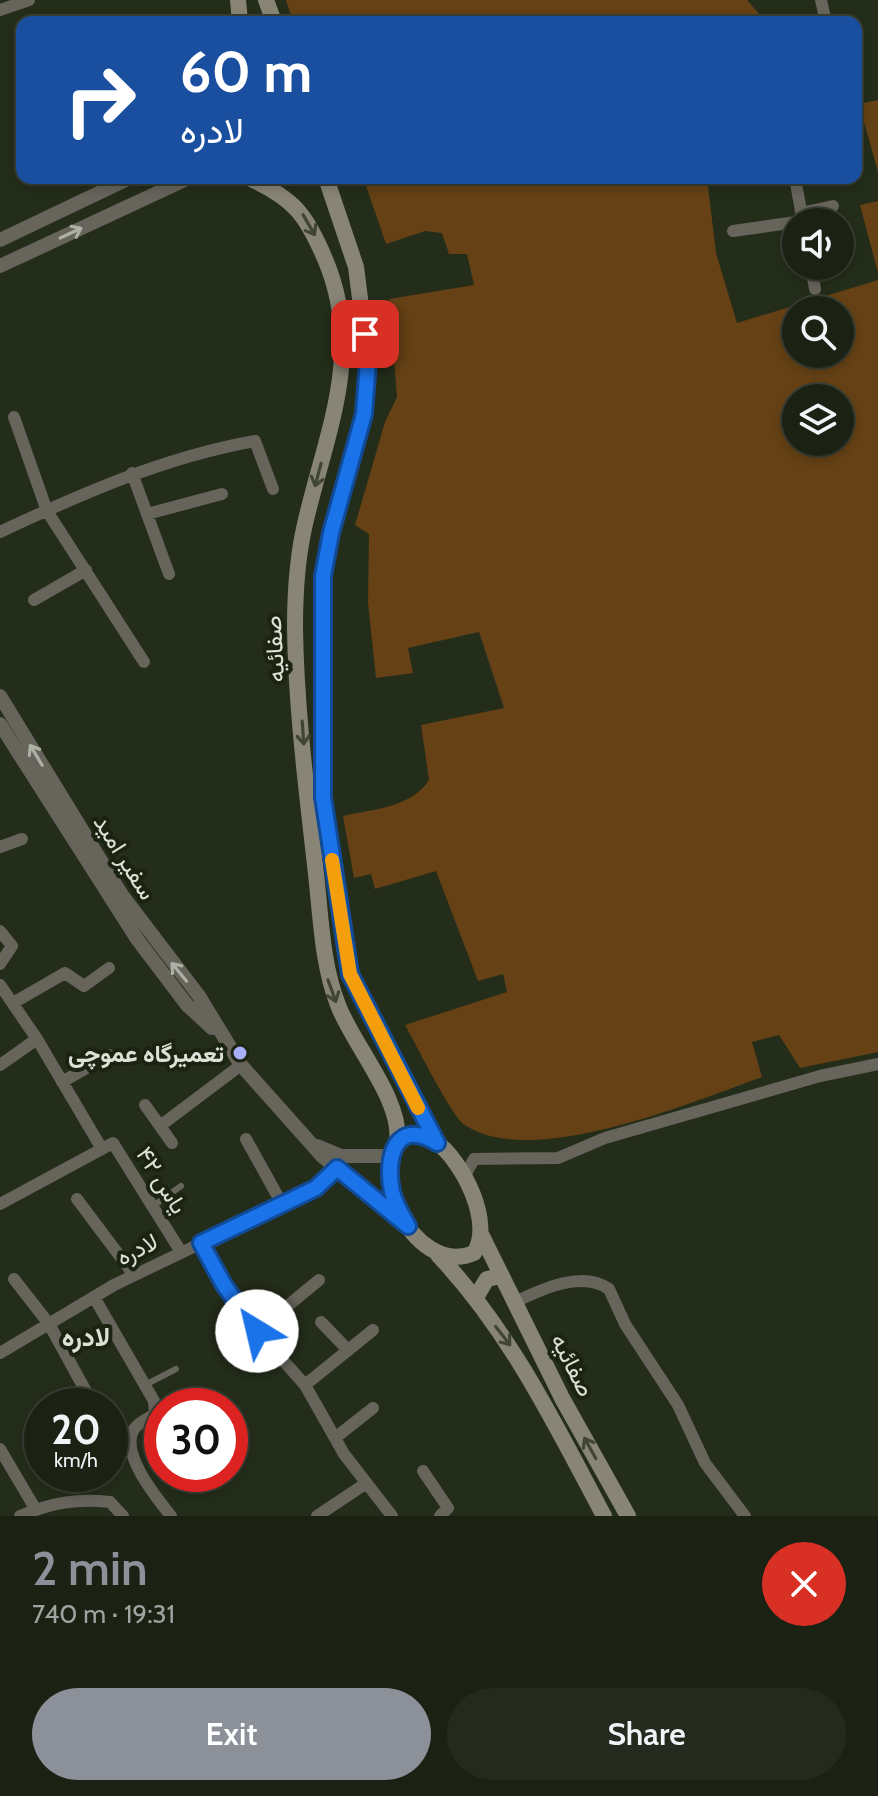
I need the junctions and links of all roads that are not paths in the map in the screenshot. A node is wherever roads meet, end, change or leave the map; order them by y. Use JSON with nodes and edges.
{"nodes":[{"id":1,"x":29,"y":0,"type":"edge"},
{"id":2,"x":0,"y":10,"type":"edge"},
{"id":3,"x":117,"y":184,"type":"edge"},
{"id":4,"x":176,"y":184,"type":"edge"},
{"id":5,"x":264,"y":184,"type":"edge"},
{"id":6,"x":328,"y":184,"type":"edge"},
{"id":7,"x":796,"y":184,"type":"edge"},
{"id":8,"x":833,"y":206,"type":"dead end"},
{"id":9,"x":799,"y":208,"type":"edge"},
{"id":10,"x":828,"y":208,"type":"edge"},
{"id":11,"x":782,"y":223,"type":"edge"},
{"id":12,"x":733,"y":231,"type":"dead end"},
{"id":13,"x":0,"y":240,"type":"edge"},
{"id":14,"x":0,"y":266,"type":"edge"},
{"id":15,"x":813,"y":280,"type":"edge"},
{"id":16,"x":815,"y":289,"type":"dead end"},
{"id":17,"x":14,"y":417,"type":"dead end"},
{"id":18,"x":132,"y":473,"type":"junction"},
{"id":19,"x":273,"y":489,"type":"dead end"},
{"id":20,"x":222,"y":494,"type":"dead end"},
{"id":21,"x":47,"y":511,"type":"junction"},
{"id":22,"x":147,"y":514,"type":"junction"},
{"id":23,"x":1,"y":528,"type":"edge"},
{"id":24,"x":86,"y":570,"type":"junction"},
{"id":25,"x":169,"y":574,"type":"dead end"},
{"id":26,"x":34,"y":600,"type":"dead end"},
{"id":27,"x":144,"y":662,"type":"dead end"},
{"id":28,"x":0,"y":696,"type":"edge"},
{"id":29,"x":0,"y":724,"type":"edge"},
{"id":30,"x":22,"y":839,"type":"dead end"},
{"id":31,"x":0,"y":847,"type":"edge"},
{"id":32,"x":0,"y":931,"type":"edge"},
{"id":33,"x":0,"y":964,"type":"edge"},
{"id":34,"x":109,"y":968,"type":"dead end"},
{"id":35,"x":1,"y":988,"type":"edge"},
{"id":36,"x":13,"y":1003,"type":"junction"},
{"id":37,"x":222,"y":1036,"type":"junction"},
{"id":38,"x":37,"y":1039,"type":"junction"},
{"id":39,"x":109,"y":1055,"type":"dead end"},
{"id":40,"x":878,"y":1064,"type":"edge"},
{"id":41,"x":0,"y":1065,"type":"edge"},
{"id":42,"x":241,"y":1065,"type":"junction"},
{"id":43,"x":62,"y":1082,"type":"junction"},
{"id":44,"x":145,"y":1105,"type":"dead end"},
{"id":45,"x":160,"y":1126,"type":"junction"},
{"id":46,"x":246,"y":1139,"type":"dead end"},
{"id":47,"x":172,"y":1143,"type":"dead end"},
{"id":48,"x":437,"y":1143,"type":"junction"},
{"id":49,"x":315,"y":1145,"type":"junction"},
{"id":50,"x":102,"y":1149,"type":"junction"},
{"id":51,"x":394,"y":1149,"type":"junction"},
{"id":52,"x":337,"y":1168,"type":"junction"},
{"id":53,"x":464,"y":1177,"type":"junction"},
{"id":54,"x":181,"y":1186,"type":"dead end"},
{"id":55,"x":77,"y":1199,"type":"dead end"},
{"id":56,"x":0,"y":1204,"type":"edge"},
{"id":57,"x":282,"y":1204,"type":"junction"},
{"id":58,"x":153,"y":1206,"type":"junction"},
{"id":59,"x":408,"y":1226,"type":"junction"},
{"id":60,"x":481,"y":1232,"type":"junction"},
{"id":61,"x":201,"y":1243,"type":"junction"},
{"id":62,"x":181,"y":1252,"type":"junction"},
{"id":63,"x":436,"y":1254,"type":"junction"},
{"id":64,"x":134,"y":1275,"type":"junction"},
{"id":65,"x":501,"y":1276,"type":"junction"},
{"id":66,"x":14,"y":1279,"type":"dead end"},
{"id":67,"x":319,"y":1280,"type":"dead end"},
{"id":68,"x":94,"y":1297,"type":"junction"},
{"id":69,"x":476,"y":1297,"type":"junction"},
{"id":70,"x":515,"y":1302,"type":"junction"},
{"id":71,"x":321,"y":1322,"type":"dead end"},
{"id":72,"x":49,"y":1324,"type":"junction"},
{"id":73,"x":373,"y":1330,"type":"dead end"},
{"id":74,"x":257,"y":1331,"type":"junction"},
{"id":75,"x":2,"y":1348,"type":"edge"},
{"id":76,"x":348,"y":1350,"type":"junction"},
{"id":77,"x":176,"y":1369,"type":"dead end"},
{"id":78,"x":145,"y":1385,"type":"junction"},
{"id":79,"x":305,"y":1385,"type":"junction"},
{"id":80,"x":84,"y":1388,"type":"edge"},
{"id":81,"x":373,"y":1408,"type":"dead end"},
{"id":82,"x":335,"y":1438,"type":"junction"},
{"id":83,"x":0,"y":1449,"type":"edge"},
{"id":84,"x":423,"y":1471,"type":"dead end"},
{"id":85,"x":365,"y":1484,"type":"junction"},
{"id":86,"x":36,"y":1510,"type":"junction"},
{"id":87,"x":20,"y":1516,"type":"edge"},
{"id":88,"x":123,"y":1516,"type":"edge"},
{"id":89,"x":171,"y":1516,"type":"edge"},
{"id":90,"x":317,"y":1516,"type":"edge"},
{"id":91,"x":392,"y":1516,"type":"edge"},
{"id":92,"x":440,"y":1516,"type":"edge"},
{"id":93,"x":604,"y":1516,"type":"edge"},
{"id":94,"x":628,"y":1516,"type":"edge"},
{"id":95,"x":745,"y":1516,"type":"edge"}],
"edges":[{"from":1,"to":2,"type":"street"},
{"from":3,"to":13,"type":"street"},
{"from":14,"to":4,"type":"street","one_way":true},
{"from":5,"to":51,"type":"main road","name":"صفائیه","one_way":true},
{"from":6,"to":48,"type":"main road","name":"صفائیه"},
{"from":7,"to":9,"type":"street"},
{"from":8,"to":10,"type":"street"},
{"from":11,"to":12,"type":"street"},
{"from":15,"to":16,"type":"street"},
{"from":17,"to":21,"type":"street"},
{"from":18,"to":19,"type":"street"},
{"from":18,"to":21,"type":"street"},
{"from":18,"to":22,"type":"street"},
{"from":20,"to":22,"type":"street"},
{"from":21,"to":23,"type":"street"},
{"from":21,"to":24,"type":"street"},
{"from":22,"to":25,"type":"street"},
{"from":24,"to":26,"type":"street"},
{"from":24,"to":27,"type":"street"},
{"from":37,"to":28,"type":"street","name":"سفیر امید","one_way":true},
{"from":29,"to":37,"type":"street","name":"سفیر امید"},
{"from":30,"to":31,"type":"street"},
{"from":32,"to":33,"type":"street"},
{"from":34,"to":36,"type":"street"},
{"from":35,"to":36,"type":"street","name":"یاس ۴۲"},
{"from":36,"to":38,"type":"street","name":"یاس ۴۲"},
{"from":37,"to":42,"type":"street","name":"سفیر امید"},
{"from":38,"to":41,"type":"street"},
{"from":38,"to":43,"type":"street","name":"یاس ۴۲"},
{"from":39,"to":43,"type":"street"},
{"from":40,"to":53,"type":"street"},
{"from":42,"to":45,"type":"street"},
{"from":42,"to":49,"type":"street","name":"سفیر امید"},
{"from":43,"to":50,"type":"street","name":"یاس ۴۲"},
{"from":44,"to":45,"type":"street"},
{"from":45,"to":47,"type":"street"},
{"from":46,"to":57,"type":"street"},
{"from":48,"to":51,"type":"main road"},
{"from":48,"to":53,"type":"main road","name":"صفائیه"},
{"from":49,"to":51,"type":"street"},
{"from":49,"to":52,"type":"street","name":"سفیر امید"},
{"from":50,"to":56,"type":"street"},
{"from":50,"to":58,"type":"street","name":"یاس ۴۲"},
{"from":51,"to":59,"type":"main road","name":"صفائیه"},
{"from":52,"to":57,"type":"street","name":"لادره"},
{"from":52,"to":59,"type":"street","name":"سفیر امید"},
{"from":53,"to":60,"type":"main road","name":"صفائیه"},
{"from":54,"to":58,"type":"lane"},
{"from":55,"to":64,"type":"street"},
{"from":57,"to":61,"type":"street","name":"لادره"},
{"from":58,"to":62,"type":"street","name":"یاس ۴۲"},
{"from":59,"to":63,"type":"main road","name":"صفائیه"},
{"from":60,"to":63,"type":"main road"},
{"from":60,"to":65,"type":"main road","name":"صفائیه"},
{"from":61,"to":62,"type":"street","name":"لادره"},
{"from":61,"to":74,"type":"street"},
{"from":62,"to":64,"type":"street","name":"لادره"},
{"from":63,"to":69,"type":"main road","name":"صفائیه"},
{"from":64,"to":68,"type":"street","name":"لادره"},
{"from":65,"to":69,"type":"main road"},
{"from":65,"to":70,"type":"main road","name":"صفائیه"},
{"from":66,"to":72,"type":"street"},
{"from":67,"to":74,"type":"street"},
{"from":68,"to":72,"type":"street","name":"لادره"},
{"from":68,"to":78,"type":"street"},
{"from":69,"to":93,"type":"main road","name":"صفائیه","one_way":true},
{"from":94,"to":70,"type":"main road","name":"صفائیه","one_way":true},
{"from":70,"to":95,"type":"street"},
{"from":71,"to":76,"type":"street"},
{"from":72,"to":75,"type":"street","name":"لادره"},
{"from":72,"to":80,"type":"street"},
{"from":73,"to":76,"type":"street"},
{"from":74,"to":79,"type":"street"},
{"from":76,"to":79,"type":"street"},
{"from":77,"to":78,"type":"lane"},
{"from":78,"to":89,"type":"street"},
{"from":79,"to":82,"type":"street"},
{"from":81,"to":82,"type":"street"},
{"from":82,"to":85,"type":"street"},
{"from":83,"to":86,"type":"street"},
{"from":84,"to":92,"type":"street"},
{"from":85,"to":90,"type":"street"},
{"from":85,"to":91,"type":"street"},
{"from":86,"to":87,"type":"street"},
{"from":86,"to":88,"type":"street"}]}
